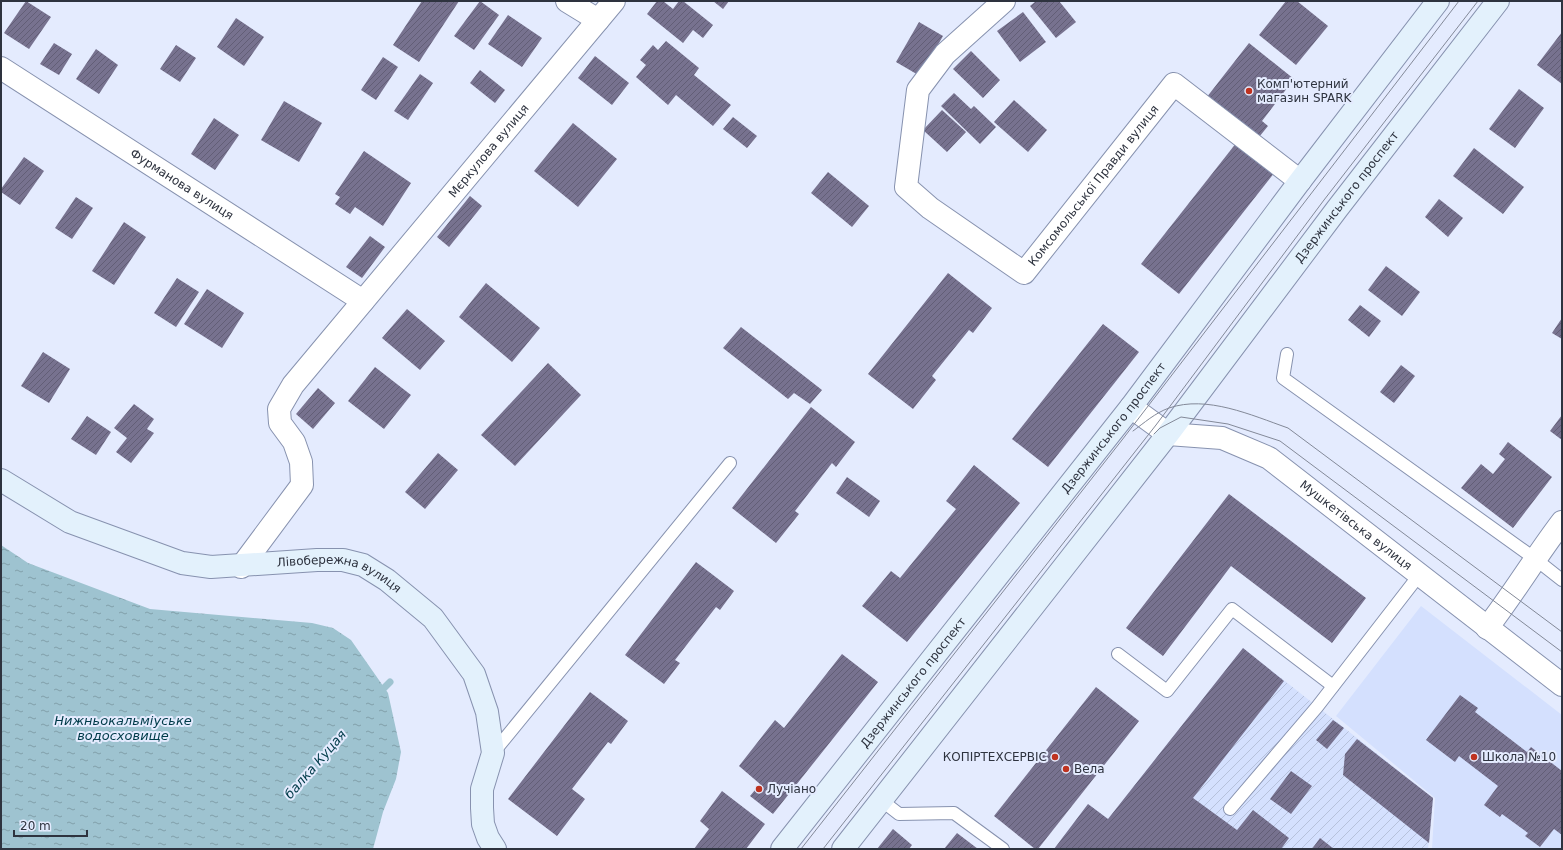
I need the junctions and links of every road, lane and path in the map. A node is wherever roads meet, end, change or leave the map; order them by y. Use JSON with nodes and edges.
{"nodes":[{"id":1,"x":567,"y":1,"type":"edge"},
{"id":2,"x":614,"y":1,"type":"edge"},
{"id":3,"x":1004,"y":1,"type":"edge"},
{"id":4,"x":1438,"y":1,"type":"edge"},
{"id":5,"x":1498,"y":1,"type":"edge"},
{"id":6,"x":598,"y":20,"type":"junction"},
{"id":7,"x":1,"y":68,"type":"edge"},
{"id":8,"x":1300,"y":181,"type":"junction"},
{"id":9,"x":363,"y":301,"type":"junction"},
{"id":10,"x":1287,"y":354,"type":"dead end"},
{"id":11,"x":1131,"y":407,"type":"junction"},
{"id":12,"x":1168,"y":434,"type":"junction"},
{"id":13,"x":730,"y":463,"type":"dead end"},
{"id":14,"x":1,"y":480,"type":"edge"},
{"id":15,"x":1562,"y":522,"type":"edge"},
{"id":16,"x":1534,"y":558,"type":"junction"},
{"id":17,"x":241,"y":567,"type":"junction"},
{"id":18,"x":1420,"y":574,"type":"junction"},
{"id":19,"x":1562,"y":580,"type":"edge"},
{"id":20,"x":1487,"y":628,"type":"junction"},
{"id":21,"x":1118,"y":654,"type":"dead end"},
{"id":22,"x":1562,"y":685,"type":"edge"},
{"id":23,"x":1333,"y":686,"type":"junction"},
{"id":24,"x":493,"y":753,"type":"junction"},
{"id":25,"x":881,"y":800,"type":"junction"},
{"id":26,"x":1230,"y":809,"type":"dead end"},
{"id":27,"x":495,"y":849,"type":"edge"},
{"id":28,"x":782,"y":849,"type":"edge"},
{"id":29,"x":843,"y":849,"type":"edge"},
{"id":30,"x":1003,"y":849,"type":"edge"}],
"edges":[{"from":1,"to":6,"type":"street"},
{"from":2,"to":6,"type":"street","name":"Мєркулова вулиця"},
{"from":3,"to":8,"type":"street","name":"Комсомольської Правди вулиця"},
{"from":4,"to":8,"type":"street","name":"Дзержинського проспект"},
{"from":5,"to":12,"type":"street","name":"Дзержинського проспект"},
{"from":6,"to":9,"type":"street","name":"Мєркулова вулиця"},
{"from":7,"to":9,"type":"street","name":"Фурманова вулиця"},
{"from":8,"to":11,"type":"street","name":"Дзержинського проспект"},
{"from":9,"to":17,"type":"street","name":"Мєркулова вулиця"},
{"from":10,"to":16,"type":"lane"},
{"from":11,"to":12,"type":"street"},
{"from":11,"to":28,"type":"street","name":"Дзержинського проспект"},
{"from":12,"to":18,"type":"street","name":"Мушкетівська вулиця"},
{"from":12,"to":25,"type":"street","name":"Дзержинського проспект"},
{"from":13,"to":24,"type":"lane"},
{"from":14,"to":17,"type":"street","name":"Лівобережна вулиця"},
{"from":15,"to":16,"type":"street"},
{"from":16,"to":19,"type":"lane"},
{"from":16,"to":20,"type":"street"},
{"from":17,"to":24,"type":"street","name":"Лівобережна вулиця"},
{"from":18,"to":20,"type":"street","name":"Мушкетівська вулиця"},
{"from":18,"to":23,"type":"lane"},
{"from":20,"to":22,"type":"street","name":"Мушкетівська вулиця"},
{"from":21,"to":23,"type":"lane"},
{"from":23,"to":26,"type":"lane"},
{"from":24,"to":27,"type":"street","name":"Лівобережна вулиця"},
{"from":25,"to":29,"type":"street","name":"Дзержинського проспект"},
{"from":25,"to":30,"type":"lane"}]}
